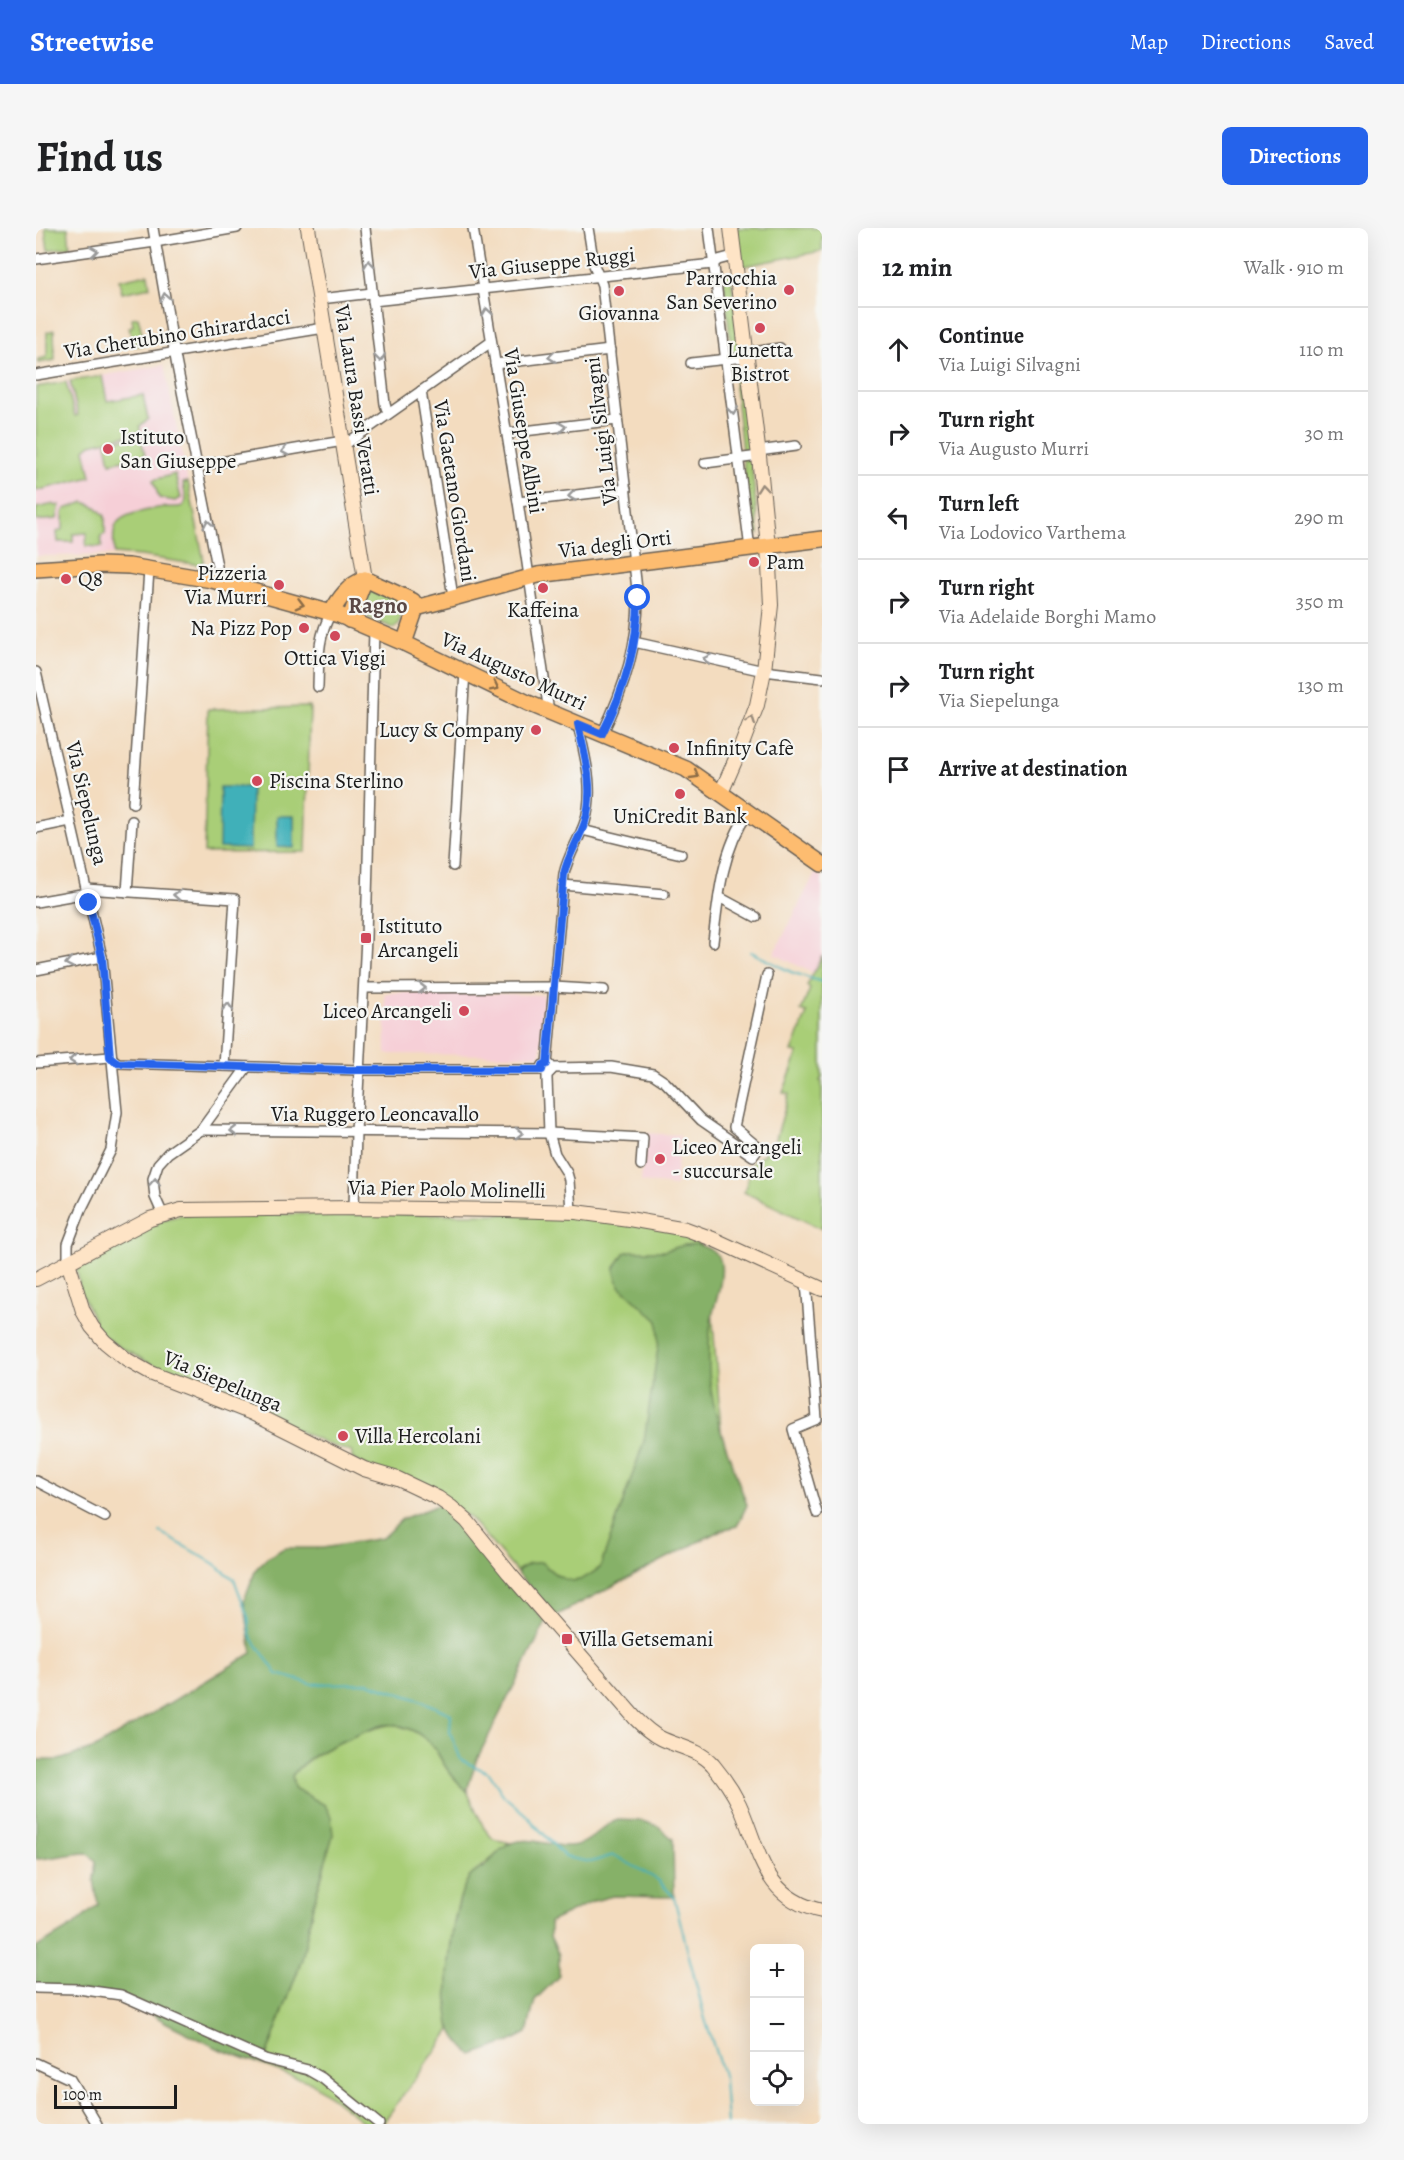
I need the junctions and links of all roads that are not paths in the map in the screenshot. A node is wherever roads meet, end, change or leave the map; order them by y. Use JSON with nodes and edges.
{"nodes":[{"id":1,"x":153,"y":228,"type":"edge"},
{"id":2,"x":237,"y":228,"type":"edge"},
{"id":3,"x":308,"y":228,"type":"edge"},
{"id":4,"x":364,"y":228,"type":"edge"},
{"id":5,"x":473,"y":228,"type":"edge"},
{"id":6,"x":588,"y":228,"type":"edge"},
{"id":7,"x":709,"y":228,"type":"edge"},
{"id":8,"x":731,"y":228,"type":"edge"},
{"id":9,"x":155,"y":242,"type":"junction"},
{"id":10,"x":733,"y":256,"type":"junction"},
{"id":11,"x":36,"y":259,"type":"edge"},
{"id":12,"x":713,"y":264,"type":"junction"},
{"id":13,"x":598,"y":276,"type":"junction"},
{"id":14,"x":483,"y":289,"type":"junction"},
{"id":15,"x":373,"y":297,"type":"junction"},
{"id":16,"x":320,"y":298,"type":"junction"},
{"id":17,"x":324,"y":328,"type":"junction"},
{"id":18,"x":492,"y":342,"type":"junction"},
{"id":19,"x":780,"y":348,"type":"dead end"},
{"id":20,"x":610,"y":350,"type":"junction"},
{"id":21,"x":174,"y":352,"type":"junction"},
{"id":22,"x":746,"y":355,"type":"junction"},
{"id":23,"x":727,"y":358,"type":"junction"},
{"id":24,"x":691,"y":363,"type":"dead end"},
{"id":25,"x":495,"y":364,"type":"junction"},
{"id":26,"x":36,"y":375,"type":"edge"},
{"id":27,"x":421,"y":390,"type":"junction"},
{"id":28,"x":388,"y":414,"type":"junction"},
{"id":29,"x":617,"y":420,"type":"junction"},
{"id":30,"x":507,"y":433,"type":"junction"},
{"id":31,"x":343,"y":444,"type":"junction"},
{"id":32,"x":796,"y":446,"type":"dead end"},
{"id":33,"x":759,"y":454,"type":"junction"},
{"id":34,"x":740,"y":460,"type":"junction"},
{"id":35,"x":705,"y":463,"type":"dead end"},
{"id":36,"x":197,"y":466,"type":"junction"},
{"id":37,"x":626,"y":489,"type":"junction"},
{"id":38,"x":519,"y":502,"type":"junction"},
{"id":39,"x":822,"y":539,"type":"edge"},
{"id":40,"x":768,"y":546,"type":"junction"},
{"id":41,"x":750,"y":549,"type":"junction"},
{"id":42,"x":635,"y":562,"type":"junction"},
{"id":43,"x":36,"y":569,"type":"edge"},
{"id":44,"x":149,"y":570,"type":"junction"},
{"id":45,"x":529,"y":577,"type":"junction"},
{"id":46,"x":365,"y":579,"type":"junction"},
{"id":47,"x":212,"y":580,"type":"junction"},
{"id":48,"x":453,"y":597,"type":"junction"},
{"id":49,"x":416,"y":608,"type":"junction"},
{"id":50,"x":331,"y":613,"type":"junction"},
{"id":51,"x":349,"y":620,"type":"junction"},
{"id":52,"x":374,"y":630,"type":"junction"},
{"id":53,"x":634,"y":642,"type":"junction"},
{"id":54,"x":404,"y":643,"type":"junction"},
{"id":55,"x":465,"y":671,"type":"junction"},
{"id":56,"x":765,"y":671,"type":"junction"},
{"id":57,"x":36,"y":672,"type":"edge"},
{"id":58,"x":822,"y":678,"type":"edge"},
{"id":59,"x":318,"y":687,"type":"dead end"},
{"id":60,"x":549,"y":712,"type":"junction"},
{"id":61,"x":578,"y":724,"type":"junction"},
{"id":62,"x":602,"y":734,"type":"junction"},
{"id":63,"x":721,"y":793,"type":"junction"},
{"id":64,"x":133,"y":803,"type":"dead end"},
{"id":65,"x":748,"y":813,"type":"junction"},
{"id":66,"x":70,"y":821,"type":"junction"},
{"id":67,"x":132,"y":821,"type":"dead end"},
{"id":68,"x":36,"y":828,"type":"edge"},
{"id":69,"x":582,"y":830,"type":"junction"},
{"id":70,"x":681,"y":854,"type":"dead end"},
{"id":71,"x":822,"y":864,"type":"edge"},
{"id":72,"x":453,"y":866,"type":"dead end"},
{"id":73,"x":563,"y":885,"type":"junction"},
{"id":74,"x":86,"y":891,"type":"junction"},
{"id":75,"x":127,"y":892,"type":"junction"},
{"id":76,"x":664,"y":894,"type":"dead end"},
{"id":77,"x":719,"y":897,"type":"junction"},
{"id":78,"x":36,"y":903,"type":"edge"},
{"id":79,"x":756,"y":917,"type":"dead end"},
{"id":80,"x":713,"y":942,"type":"dead end"},
{"id":81,"x":102,"y":957,"type":"junction"},
{"id":82,"x":36,"y":970,"type":"edge"},
{"id":83,"x":767,"y":975,"type":"dead end"},
{"id":84,"x":554,"y":987,"type":"junction"},
{"id":85,"x":364,"y":988,"type":"junction"},
{"id":86,"x":604,"y":990,"type":"dead end"},
{"id":87,"x":110,"y":1057,"type":"junction"},
{"id":88,"x":36,"y":1063,"type":"edge"},
{"id":89,"x":224,"y":1066,"type":"junction"},
{"id":90,"x":247,"y":1067,"type":"junction"},
{"id":91,"x":547,"y":1069,"type":"junction"},
{"id":92,"x":360,"y":1070,"type":"junction"},
{"id":93,"x":201,"y":1130,"type":"junction"},
{"id":94,"x":356,"y":1132,"type":"junction"},
{"id":95,"x":549,"y":1133,"type":"junction"},
{"id":96,"x":641,"y":1165,"type":"dead end"},
{"id":97,"x":354,"y":1208,"type":"junction"},
{"id":98,"x":571,"y":1212,"type":"junction"},
{"id":99,"x":164,"y":1215,"type":"junction"},
{"id":100,"x":68,"y":1262,"type":"junction"},
{"id":101,"x":36,"y":1279,"type":"edge"},
{"id":102,"x":806,"y":1282,"type":"junction"},
{"id":103,"x":822,"y":1289,"type":"edge"},
{"id":104,"x":820,"y":1419,"type":"edge"},
{"id":105,"x":36,"y":1481,"type":"edge"},
{"id":106,"x":817,"y":1513,"type":"dead end"},
{"id":107,"x":105,"y":1517,"type":"dead end"},
{"id":108,"x":822,"y":1911,"type":"edge"},
{"id":109,"x":36,"y":1988,"type":"edge"},
{"id":110,"x":36,"y":2063,"type":"edge"},
{"id":111,"x":97,"y":2124,"type":"edge"},
{"id":112,"x":379,"y":2124,"type":"edge"}],
"edges":[{"from":1,"to":9,"type":"street"},
{"from":2,"to":9,"type":"street"},
{"from":3,"to":16,"type":"street","name":"Via Laura Bassi Veratti"},
{"from":15,"to":4,"type":"street","one_way":true},
{"from":5,"to":14,"type":"street","name":"Via Giuseppe Albini"},
{"from":6,"to":13,"type":"street","name":"Via Luigi Silvagni"},
{"from":7,"to":12,"type":"street"},
{"from":8,"to":10,"type":"street"},
{"from":11,"to":9,"type":"street","one_way":true},
{"from":21,"to":9,"type":"street","one_way":true},
{"from":10,"to":12,"type":"street","name":"Via Giuseppe Ruggi"},
{"from":10,"to":22,"type":"street"},
{"from":12,"to":13,"type":"street","name":"Via Giuseppe Ruggi"},
{"from":12,"to":23,"type":"street"},
{"from":13,"to":14,"type":"street","name":"Via Giuseppe Ruggi"},
{"from":13,"to":20,"type":"street","name":"Via Luigi Silvagni"},
{"from":14,"to":15,"type":"street","name":"Via Giuseppe Ruggi"},
{"from":18,"to":14,"type":"street","name":"Via Giuseppe Albini","one_way":true},
{"from":15,"to":16,"type":"street","name":"Via Giuseppe Ruggi"},
{"from":15,"to":28,"type":"street","one_way":true},
{"from":16,"to":17,"type":"street","name":"Via Laura Bassi Veratti"},
{"from":17,"to":21,"type":"street","name":"Via Cherubino Ghirardacci"},
{"from":17,"to":31,"type":"street","name":"Via Laura Bassi Veratti"},
{"from":18,"to":25,"type":"street","name":"Via Giuseppe Albini"},
{"from":18,"to":27,"type":"street"},
{"from":19,"to":22,"type":"street"},
{"from":20,"to":25,"type":"street","one_way":true},
{"from":20,"to":29,"type":"street","name":"Via Luigi Silvagni"},
{"from":21,"to":26,"type":"street","name":"Via Cherubino Ghirardacci"},
{"from":21,"to":36,"type":"street"},
{"from":22,"to":23,"type":"street"},
{"from":22,"to":33,"type":"street"},
{"from":23,"to":24,"type":"street"},
{"from":23,"to":34,"type":"street","one_way":true},
{"from":25,"to":30,"type":"street","name":"Via Giuseppe Albini"},
{"from":27,"to":28,"type":"street"},
{"from":27,"to":48,"type":"street","name":"Via Gaetano Giordani"},
{"from":28,"to":31,"type":"street"},
{"from":30,"to":29,"type":"street","one_way":true},
{"from":29,"to":37,"type":"street","name":"Via Luigi Silvagni"},
{"from":30,"to":38,"type":"street","name":"Via Giuseppe Albini"},
{"from":31,"to":36,"type":"street","one_way":true},
{"from":31,"to":46,"type":"street","name":"Via Laura Bassi Veratti"},
{"from":32,"to":33,"type":"street"},
{"from":33,"to":34,"type":"street"},
{"from":40,"to":33,"type":"street","one_way":true},
{"from":34,"to":35,"type":"street"},
{"from":34,"to":41,"type":"street"},
{"from":47,"to":36,"type":"street","one_way":true},
{"from":37,"to":38,"type":"street","one_way":true},
{"from":37,"to":42,"type":"street","name":"Via Luigi Silvagni"},
{"from":38,"to":45,"type":"street","name":"Via Giuseppe Albini"},
{"from":39,"to":40,"type":"main road","name":"Via degli Orti"},
{"from":40,"to":41,"type":"main road","name":"Via degli Orti"},
{"from":40,"to":56,"type":"street"},
{"from":41,"to":42,"type":"main road","name":"Via degli Orti"},
{"from":42,"to":45,"type":"main road","name":"Via degli Orti"},
{"from":42,"to":53,"type":"street","name":"Via Luigi Silvagni"},
{"from":43,"to":44,"type":"main road","name":"Via Augusto Murri"},
{"from":44,"to":47,"type":"main road","name":"Via Augusto Murri"},
{"from":44,"to":64,"type":"street"},
{"from":45,"to":48,"type":"main road","name":"Via degli Orti"},
{"from":45,"to":60,"type":"street","name":"Via Giuseppe Albini"},
{"from":46,"to":49,"type":"main road"},
{"from":46,"to":50,"type":"main road"},
{"from":46,"to":51,"type":"main road"},
{"from":47,"to":50,"type":"main road","name":"Via Augusto Murri","one_way":true},
{"from":48,"to":49,"type":"main road","name":"Via degli Orti"},
{"from":49,"to":54,"type":"main road"},
{"from":50,"to":51,"type":"main road","name":"Via Augusto Murri"},
{"from":50,"to":59,"type":"street"},
{"from":51,"to":52,"type":"main road","name":"Via Augusto Murri"},
{"from":52,"to":54,"type":"main road","name":"Via Augusto Murri"},
{"from":52,"to":85,"type":"street"},
{"from":56,"to":53,"type":"street","one_way":true},
{"from":53,"to":62,"type":"street","name":"Via Luigi Silvagni"},
{"from":54,"to":55,"type":"main road","name":"Via Augusto Murri"},
{"from":55,"to":60,"type":"main road","name":"Via Augusto Murri","one_way":true},
{"from":55,"to":72,"type":"street"},
{"from":56,"to":58,"type":"street"},
{"from":63,"to":56,"type":"street","one_way":true},
{"from":57,"to":66,"type":"street","name":"Via Siepelunga"},
{"from":60,"to":61,"type":"main road","name":"Via Augusto Murri"},
{"from":61,"to":62,"type":"main road","name":"Via Augusto Murri"},
{"from":61,"to":69,"type":"street"},
{"from":62,"to":63,"type":"main road","name":"Via Augusto Murri","one_way":true},
{"from":63,"to":65,"type":"main road","name":"Via Augusto Murri"},
{"from":65,"to":71,"type":"main road","name":"Via Augusto Murri"},
{"from":65,"to":77,"type":"street"},
{"from":66,"to":68,"type":"street"},
{"from":66,"to":74,"type":"street","name":"Via Siepelunga"},
{"from":67,"to":75,"type":"street"},
{"from":69,"to":70,"type":"street"},
{"from":69,"to":73,"type":"street"},
{"from":73,"to":76,"type":"street"},
{"from":73,"to":84,"type":"street"},
{"from":74,"to":75,"type":"street"},
{"from":74,"to":78,"type":"street"},
{"from":74,"to":81,"type":"street","name":"Via Siepelunga"},
{"from":89,"to":75,"type":"street","one_way":true},
{"from":77,"to":79,"type":"street"},
{"from":77,"to":80,"type":"street"},
{"from":81,"to":82,"type":"street","one_way":true},
{"from":81,"to":87,"type":"street","name":"Via Siepelunga"},
{"from":83,"to":91,"type":"street"},
{"from":85,"to":84,"type":"street","one_way":true},
{"from":84,"to":86,"type":"street"},
{"from":84,"to":91,"type":"street"},
{"from":85,"to":92,"type":"street"},
{"from":87,"to":88,"type":"street","one_way":true},
{"from":87,"to":89,"type":"street"},
{"from":87,"to":100,"type":"street","name":"Via Siepelunga"},
{"from":89,"to":90,"type":"street"},
{"from":90,"to":92,"type":"street"},
{"from":90,"to":93,"type":"street"},
{"from":91,"to":92,"type":"street"},
{"from":91,"to":95,"type":"street"},
{"from":92,"to":94,"type":"street"},
{"from":94,"to":93,"type":"street","name":"Via Ruggero Leoncavallo","one_way":true},
{"from":99,"to":93,"type":"street","one_way":true},
{"from":94,"to":95,"type":"street","name":"Via Ruggero Leoncavallo","one_way":true},
{"from":94,"to":97,"type":"street"},
{"from":95,"to":96,"type":"street","name":"Via Ruggero Leoncavallo"},
{"from":95,"to":98,"type":"street"},
{"from":97,"to":98,"type":"street","name":"Via Pier Paolo Molinelli"},
{"from":97,"to":99,"type":"street","name":"Via Pier Paolo Molinelli"},
{"from":98,"to":102,"type":"street","name":"Via Pier Paolo Molinelli"},
{"from":99,"to":100,"type":"street","name":"Via Pier Paolo Molinelli"},
{"from":100,"to":101,"type":"street","name":"Via Pier Paolo Molinelli"},
{"from":100,"to":108,"type":"street","name":"Via Siepelunga"},
{"from":102,"to":103,"type":"street","name":"Via Pier Paolo Molinelli"},
{"from":102,"to":104,"type":"street"},
{"from":104,"to":106,"type":"street"},
{"from":105,"to":107,"type":"street"},
{"from":109,"to":112,"type":"street"},
{"from":110,"to":111,"type":"street"}]}
